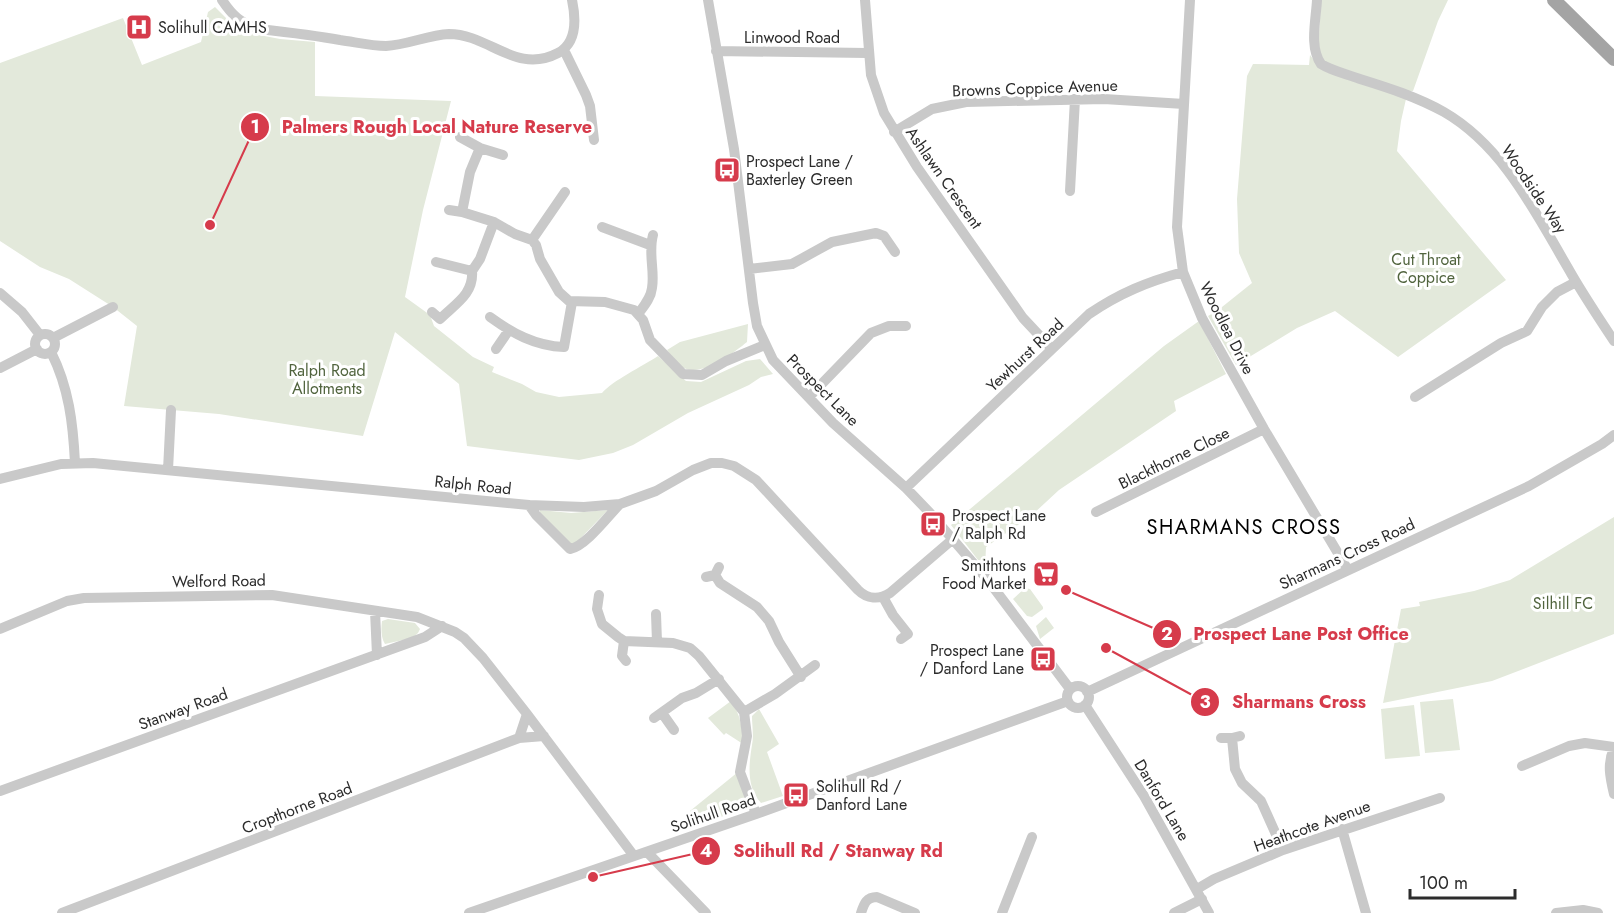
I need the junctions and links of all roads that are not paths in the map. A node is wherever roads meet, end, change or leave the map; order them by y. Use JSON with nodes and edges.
{"nodes":[{"id":1,"x":222,"y":0,"type":"edge"},
{"id":2,"x":572,"y":0,"type":"edge"},
{"id":3,"x":708,"y":0,"type":"edge"},
{"id":4,"x":865,"y":0,"type":"edge"},
{"id":5,"x":1190,"y":0,"type":"edge"},
{"id":6,"x":1317,"y":0,"type":"edge"},
{"id":7,"x":1558,"y":2,"type":"edge"},
{"id":8,"x":564,"y":50,"type":"junction"},
{"id":9,"x":716,"y":51,"type":"junction"},
{"id":10,"x":867,"y":53,"type":"junction"},
{"id":11,"x":1612,"y":54,"type":"edge"},
{"id":12,"x":1075,"y":99,"type":"junction"},
{"id":13,"x":1184,"y":104,"type":"junction"},
{"id":14,"x":894,"y":132,"type":"junction"},
{"id":15,"x":460,"y":136,"type":"dead end"},
{"id":16,"x":594,"y":140,"type":"dead end"},
{"id":17,"x":480,"y":148,"type":"junction"},
{"id":18,"x":503,"y":154,"type":"dead end"},
{"id":19,"x":1071,"y":191,"type":"dead end"},
{"id":20,"x":559,"y":194,"type":"dead end"},
{"id":21,"x":449,"y":210,"type":"dead end"},
{"id":22,"x":462,"y":212,"type":"junction"},
{"id":23,"x":494,"y":222,"type":"junction"},
{"id":24,"x":603,"y":227,"type":"dead end"},
{"id":25,"x":532,"y":240,"type":"junction"},
{"id":26,"x":895,"y":252,"type":"dead end"},
{"id":27,"x":436,"y":262,"type":"dead end"},
{"id":28,"x":749,"y":269,"type":"junction"},
{"id":29,"x":472,"y":271,"type":"junction"},
{"id":30,"x":1183,"y":272,"type":"junction"},
{"id":31,"x":1576,"y":282,"type":"junction"},
{"id":32,"x":0,"y":293,"type":"edge"},
{"id":33,"x":572,"y":302,"type":"junction"},
{"id":34,"x":113,"y":307,"type":"dead end"},
{"id":35,"x":638,"y":314,"type":"junction"},
{"id":36,"x":490,"y":317,"type":"dead end"},
{"id":37,"x":436,"y":318,"type":"dead end"},
{"id":38,"x":906,"y":327,"type":"dead end"},
{"id":39,"x":509,"y":330,"type":"junction"},
{"id":40,"x":40,"y":335,"type":"junction"},
{"id":41,"x":53,"y":338,"type":"junction"},
{"id":42,"x":1614,"y":341,"type":"edge"},
{"id":43,"x":765,"y":345,"type":"junction"},
{"id":44,"x":37,"y":349,"type":"junction"},
{"id":45,"x":496,"y":349,"type":"dead end"},
{"id":46,"x":1052,"y":349,"type":"junction"},
{"id":47,"x":51,"y":352,"type":"junction"},
{"id":48,"x":0,"y":368,"type":"edge"},
{"id":49,"x":808,"y":397,"type":"junction"},
{"id":50,"x":1415,"y":397,"type":"dead end"},
{"id":51,"x":171,"y":410,"type":"dead end"},
{"id":52,"x":1264,"y":429,"type":"junction"},
{"id":53,"x":1614,"y":435,"type":"edge"},
{"id":54,"x":75,"y":463,"type":"junction"},
{"id":55,"x":168,"y":470,"type":"junction"},
{"id":56,"x":0,"y":478,"type":"edge"},
{"id":57,"x":906,"y":488,"type":"junction"},
{"id":58,"x":620,"y":504,"type":"junction"},
{"id":59,"x":529,"y":506,"type":"junction"},
{"id":60,"x":1096,"y":512,"type":"dead end"},
{"id":61,"x":953,"y":539,"type":"junction"},
{"id":62,"x":1348,"y":570,"type":"junction"},
{"id":63,"x":714,"y":573,"type":"dead end"},
{"id":64,"x":599,"y":595,"type":"dead end"},
{"id":65,"x":883,"y":597,"type":"junction"},
{"id":66,"x":375,"y":611,"type":"junction"},
{"id":67,"x":656,"y":614,"type":"dead end"},
{"id":68,"x":442,"y":626,"type":"junction"},
{"id":69,"x":0,"y":630,"type":"edge"},
{"id":70,"x":901,"y":639,"type":"dead end"},
{"id":71,"x":624,"y":641,"type":"junction"},
{"id":72,"x":657,"y":642,"type":"junction"},
{"id":73,"x":377,"y":655,"type":"junction"},
{"id":74,"x":626,"y":661,"type":"dead end"},
{"id":75,"x":815,"y":665,"type":"dead end"},
{"id":76,"x":801,"y":677,"type":"junction"},
{"id":77,"x":719,"y":679,"type":"junction"},
{"id":78,"x":1070,"y":689,"type":"junction"},
{"id":79,"x":1087,"y":692,"type":"junction"},
{"id":80,"x":1068,"y":701,"type":"junction"},
{"id":81,"x":1085,"y":705,"type":"junction"},
{"id":82,"x":744,"y":712,"type":"junction"},
{"id":83,"x":527,"y":714,"type":"junction"},
{"id":84,"x":674,"y":729,"type":"dead end"},
{"id":85,"x":544,"y":736,"type":"junction"},
{"id":86,"x":1231,"y":737,"type":"dead end"},
{"id":87,"x":519,"y":738,"type":"junction"},
{"id":88,"x":1614,"y":748,"type":"edge"},
{"id":89,"x":1522,"y":766,"type":"dead end"},
{"id":90,"x":0,"y":791,"type":"edge"},
{"id":91,"x":1614,"y":794,"type":"edge"},
{"id":92,"x":1440,"y":798,"type":"dead end"},
{"id":93,"x":756,"y":814,"type":"junction"},
{"id":94,"x":1342,"y":829,"type":"junction"},
{"id":95,"x":1032,"y":837,"type":"dead end"},
{"id":96,"x":1282,"y":850,"type":"junction"},
{"id":97,"x":646,"y":852,"type":"junction"},
{"id":98,"x":634,"y":856,"type":"junction"},
{"id":99,"x":1199,"y":894,"type":"junction"},
{"id":100,"x":62,"y":913,"type":"edge"},
{"id":101,"x":469,"y":913,"type":"edge"},
{"id":102,"x":706,"y":913,"type":"edge"},
{"id":103,"x":861,"y":913,"type":"edge"},
{"id":104,"x":915,"y":913,"type":"edge"},
{"id":105,"x":1002,"y":913,"type":"edge"},
{"id":106,"x":1174,"y":913,"type":"edge"},
{"id":107,"x":1209,"y":913,"type":"edge"},
{"id":108,"x":1366,"y":913,"type":"edge"},
{"id":109,"x":1556,"y":913,"type":"edge"},
{"id":110,"x":1598,"y":913,"type":"edge"}],
"edges":[{"from":1,"to":8,"type":"street"},
{"from":2,"to":8,"type":"street"},
{"from":3,"to":9,"type":"street","name":"Prospect Lane"},
{"from":4,"to":10,"type":"street","name":"Ashlawn Crescent"},
{"from":5,"to":13,"type":"street","name":"Woodlea Drive"},
{"from":6,"to":31,"type":"street","name":"Woodside Way"},
{"from":7,"to":11,"type":"main road"},
{"from":8,"to":16,"type":"street"},
{"from":9,"to":10,"type":"street","name":"Linwood Road"},
{"from":9,"to":28,"type":"street","name":"Prospect Lane"},
{"from":10,"to":14,"type":"street","name":"Ashlawn Crescent"},
{"from":12,"to":13,"type":"street","name":"Browns Coppice Avenue"},
{"from":12,"to":14,"type":"street","name":"Browns Coppice Avenue"},
{"from":12,"to":19,"type":"street"},
{"from":13,"to":30,"type":"street","name":"Woodlea Drive"},
{"from":14,"to":46,"type":"street","name":"Ashlawn Crescent"},
{"from":15,"to":17,"type":"street"},
{"from":17,"to":18,"type":"street"},
{"from":17,"to":22,"type":"street"},
{"from":20,"to":25,"type":"street"},
{"from":21,"to":22,"type":"street"},
{"from":22,"to":23,"type":"street"},
{"from":23,"to":25,"type":"street"},
{"from":23,"to":29,"type":"street"},
{"from":24,"to":35,"type":"street"},
{"from":25,"to":33,"type":"street"},
{"from":26,"to":28,"type":"street"},
{"from":27,"to":29,"type":"street"},
{"from":28,"to":43,"type":"street","name":"Prospect Lane"},
{"from":29,"to":37,"type":"street"},
{"from":30,"to":46,"type":"street","name":"Yewhurst Road"},
{"from":30,"to":52,"type":"street","name":"Woodlea Drive"},
{"from":31,"to":42,"type":"street","name":"Woodside Way"},
{"from":31,"to":50,"type":"street"},
{"from":32,"to":40,"type":"street"},
{"from":33,"to":35,"type":"street"},
{"from":33,"to":39,"type":"street"},
{"from":34,"to":41,"type":"street"},
{"from":35,"to":43,"type":"street"},
{"from":36,"to":39,"type":"street"},
{"from":38,"to":49,"type":"street"},
{"from":39,"to":45,"type":"street"},
{"from":40,"to":41,"type":"street"},
{"from":40,"to":44,"type":"street"},
{"from":41,"to":47,"type":"street"},
{"from":43,"to":49,"type":"street","name":"Prospect Lane"},
{"from":44,"to":47,"type":"street"},
{"from":44,"to":48,"type":"street"},
{"from":46,"to":57,"type":"street","name":"Yewhurst Road"},
{"from":47,"to":54,"type":"street"},
{"from":49,"to":57,"type":"street","name":"Prospect Lane"},
{"from":51,"to":55,"type":"street"},
{"from":52,"to":60,"type":"street","name":"Blackthorne Close"},
{"from":52,"to":62,"type":"street","name":"Woodlea Drive"},
{"from":53,"to":62,"type":"street","name":"Sharmans Cross Road"},
{"from":54,"to":55,"type":"street","name":"Ralph Road"},
{"from":54,"to":56,"type":"street","name":"Ralph Road"},
{"from":55,"to":59,"type":"street","name":"Ralph Road"},
{"from":57,"to":61,"type":"street","name":"Prospect Lane"},
{"from":58,"to":59,"type":"street","name":"Ralph Road"},
{"from":58,"to":59,"type":"street"},
{"from":58,"to":65,"type":"street","name":"Ralph Road"},
{"from":61,"to":65,"type":"street"},
{"from":61,"to":78,"type":"street","name":"Prospect Lane"},
{"from":62,"to":79,"type":"street","name":"Sharmans Cross Road"},
{"from":63,"to":76,"type":"street"},
{"from":64,"to":71,"type":"street"},
{"from":65,"to":70,"type":"street"},
{"from":66,"to":68,"type":"street","name":"Welford Road"},
{"from":66,"to":69,"type":"street","name":"Welford Road"},
{"from":66,"to":73,"type":"street"},
{"from":67,"to":72,"type":"street"},
{"from":68,"to":73,"type":"street","name":"Stanway Road"},
{"from":68,"to":83,"type":"street"},
{"from":71,"to":72,"type":"street"},
{"from":71,"to":74,"type":"street"},
{"from":72,"to":77,"type":"street"},
{"from":73,"to":90,"type":"street","name":"Stanway Road"},
{"from":75,"to":76,"type":"street"},
{"from":76,"to":82,"type":"street"},
{"from":77,"to":82,"type":"street"},
{"from":77,"to":84,"type":"street"},
{"from":78,"to":79,"type":"street"},
{"from":78,"to":80,"type":"street"},
{"from":79,"to":81,"type":"street"},
{"from":80,"to":81,"type":"street"},
{"from":80,"to":93,"type":"street","name":"Solihull Road"},
{"from":81,"to":99,"type":"street","name":"Danford Lane"},
{"from":82,"to":93,"type":"street"},
{"from":83,"to":85,"type":"street"},
{"from":83,"to":87,"type":"street"},
{"from":85,"to":87,"type":"street","name":"Cropthorne Road"},
{"from":85,"to":98,"type":"street"},
{"from":86,"to":96,"type":"street"},
{"from":87,"to":100,"type":"street","name":"Cropthorne Road"},
{"from":88,"to":89,"type":"street"},
{"from":88,"to":91,"type":"street"},
{"from":92,"to":94,"type":"street","name":"Heathcote Avenue"},
{"from":93,"to":97,"type":"street","name":"Solihull Road"},
{"from":94,"to":96,"type":"street","name":"Heathcote Avenue"},
{"from":94,"to":108,"type":"street"},
{"from":95,"to":105,"type":"street"},
{"from":96,"to":99,"type":"street","name":"Heathcote Avenue"},
{"from":97,"to":98,"type":"street","name":"Solihull Road"},
{"from":97,"to":102,"type":"street"},
{"from":98,"to":101,"type":"street","name":"Solihull Road"},
{"from":99,"to":106,"type":"street","name":"Heathcote Avenue"},
{"from":99,"to":107,"type":"street","name":"Danford Lane"},
{"from":103,"to":104,"type":"street"},
{"from":109,"to":110,"type":"street"}]}
